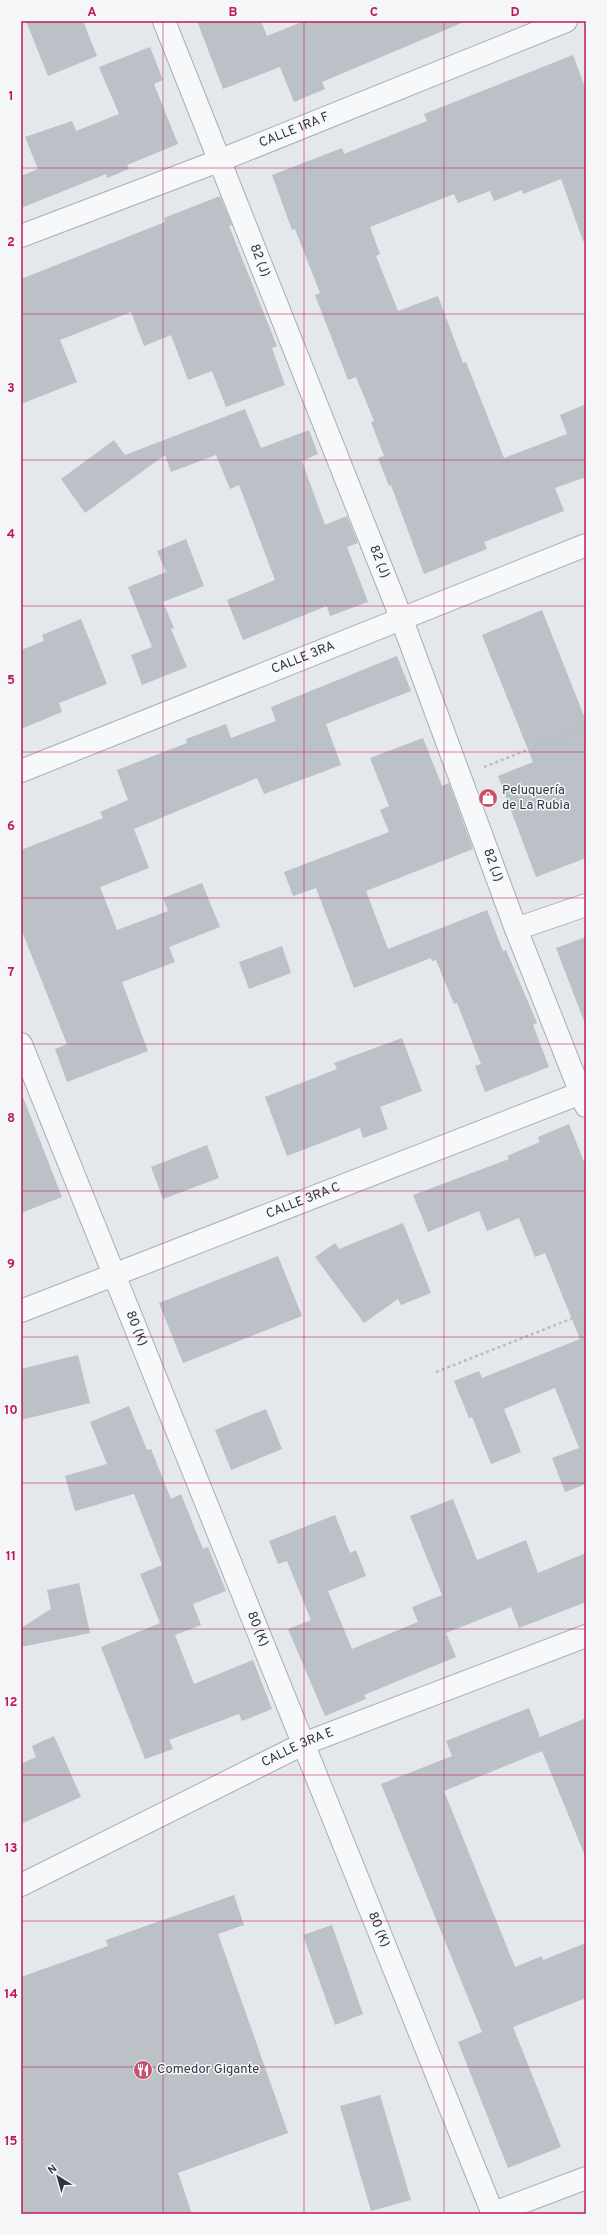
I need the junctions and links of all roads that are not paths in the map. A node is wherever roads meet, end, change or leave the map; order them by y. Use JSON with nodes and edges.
{"nodes":[{"id":1,"x":164,"y":21,"type":"edge"},
{"id":2,"x":566,"y":21,"type":"edge"},
{"id":3,"x":221,"y":160,"type":"junction"},
{"id":4,"x":21,"y":236,"type":"edge"},
{"id":5,"x":586,"y":544,"type":"edge"},
{"id":6,"x":402,"y":620,"type":"junction"},
{"id":7,"x":21,"y":772,"type":"edge"},
{"id":8,"x":586,"y":905,"type":"edge"},
{"id":9,"x":516,"y":929,"type":"junction"},
{"id":10,"x":21,"y":1044,"type":"edge"},
{"id":11,"x":584,"y":1097,"type":"edge"},
{"id":12,"x":113,"y":1274,"type":"junction"},
{"id":13,"x":21,"y":1311,"type":"edge"},
{"id":14,"x":586,"y":1636,"type":"edge"},
{"id":15,"x":303,"y":1744,"type":"junction"},
{"id":16,"x":21,"y":1886,"type":"edge"},
{"id":17,"x":586,"y":2178,"type":"edge"},
{"id":18,"x":492,"y":2214,"type":"edge"}],
"edges":[{"from":1,"to":3,"type":"street","name":"82 (J)"},
{"from":2,"to":3,"type":"street","name":"CALLE 1RA F"},
{"from":3,"to":4,"type":"street","name":"CALLE 1RA F"},
{"from":3,"to":6,"type":"street","name":"82 (J)"},
{"from":5,"to":6,"type":"street","name":"CALLE 3RA"},
{"from":6,"to":7,"type":"street","name":"CALLE 3RA"},
{"from":6,"to":9,"type":"street","name":"82 (J)"},
{"from":8,"to":9,"type":"street"},
{"from":9,"to":11,"type":"street","name":"82 (J)"},
{"from":10,"to":12,"type":"street","name":"80 (K)"},
{"from":11,"to":12,"type":"street","name":"CALLE 3RA C"},
{"from":12,"to":13,"type":"street","name":"CALLE 3RA C"},
{"from":12,"to":15,"type":"street","name":"80 (K)"},
{"from":14,"to":15,"type":"street","name":"CALLE 3RA E"},
{"from":15,"to":16,"type":"street","name":"CALLE 3RA E"},
{"from":15,"to":18,"type":"street","name":"80 (K)"},
{"from":17,"to":18,"type":"street"}]}
